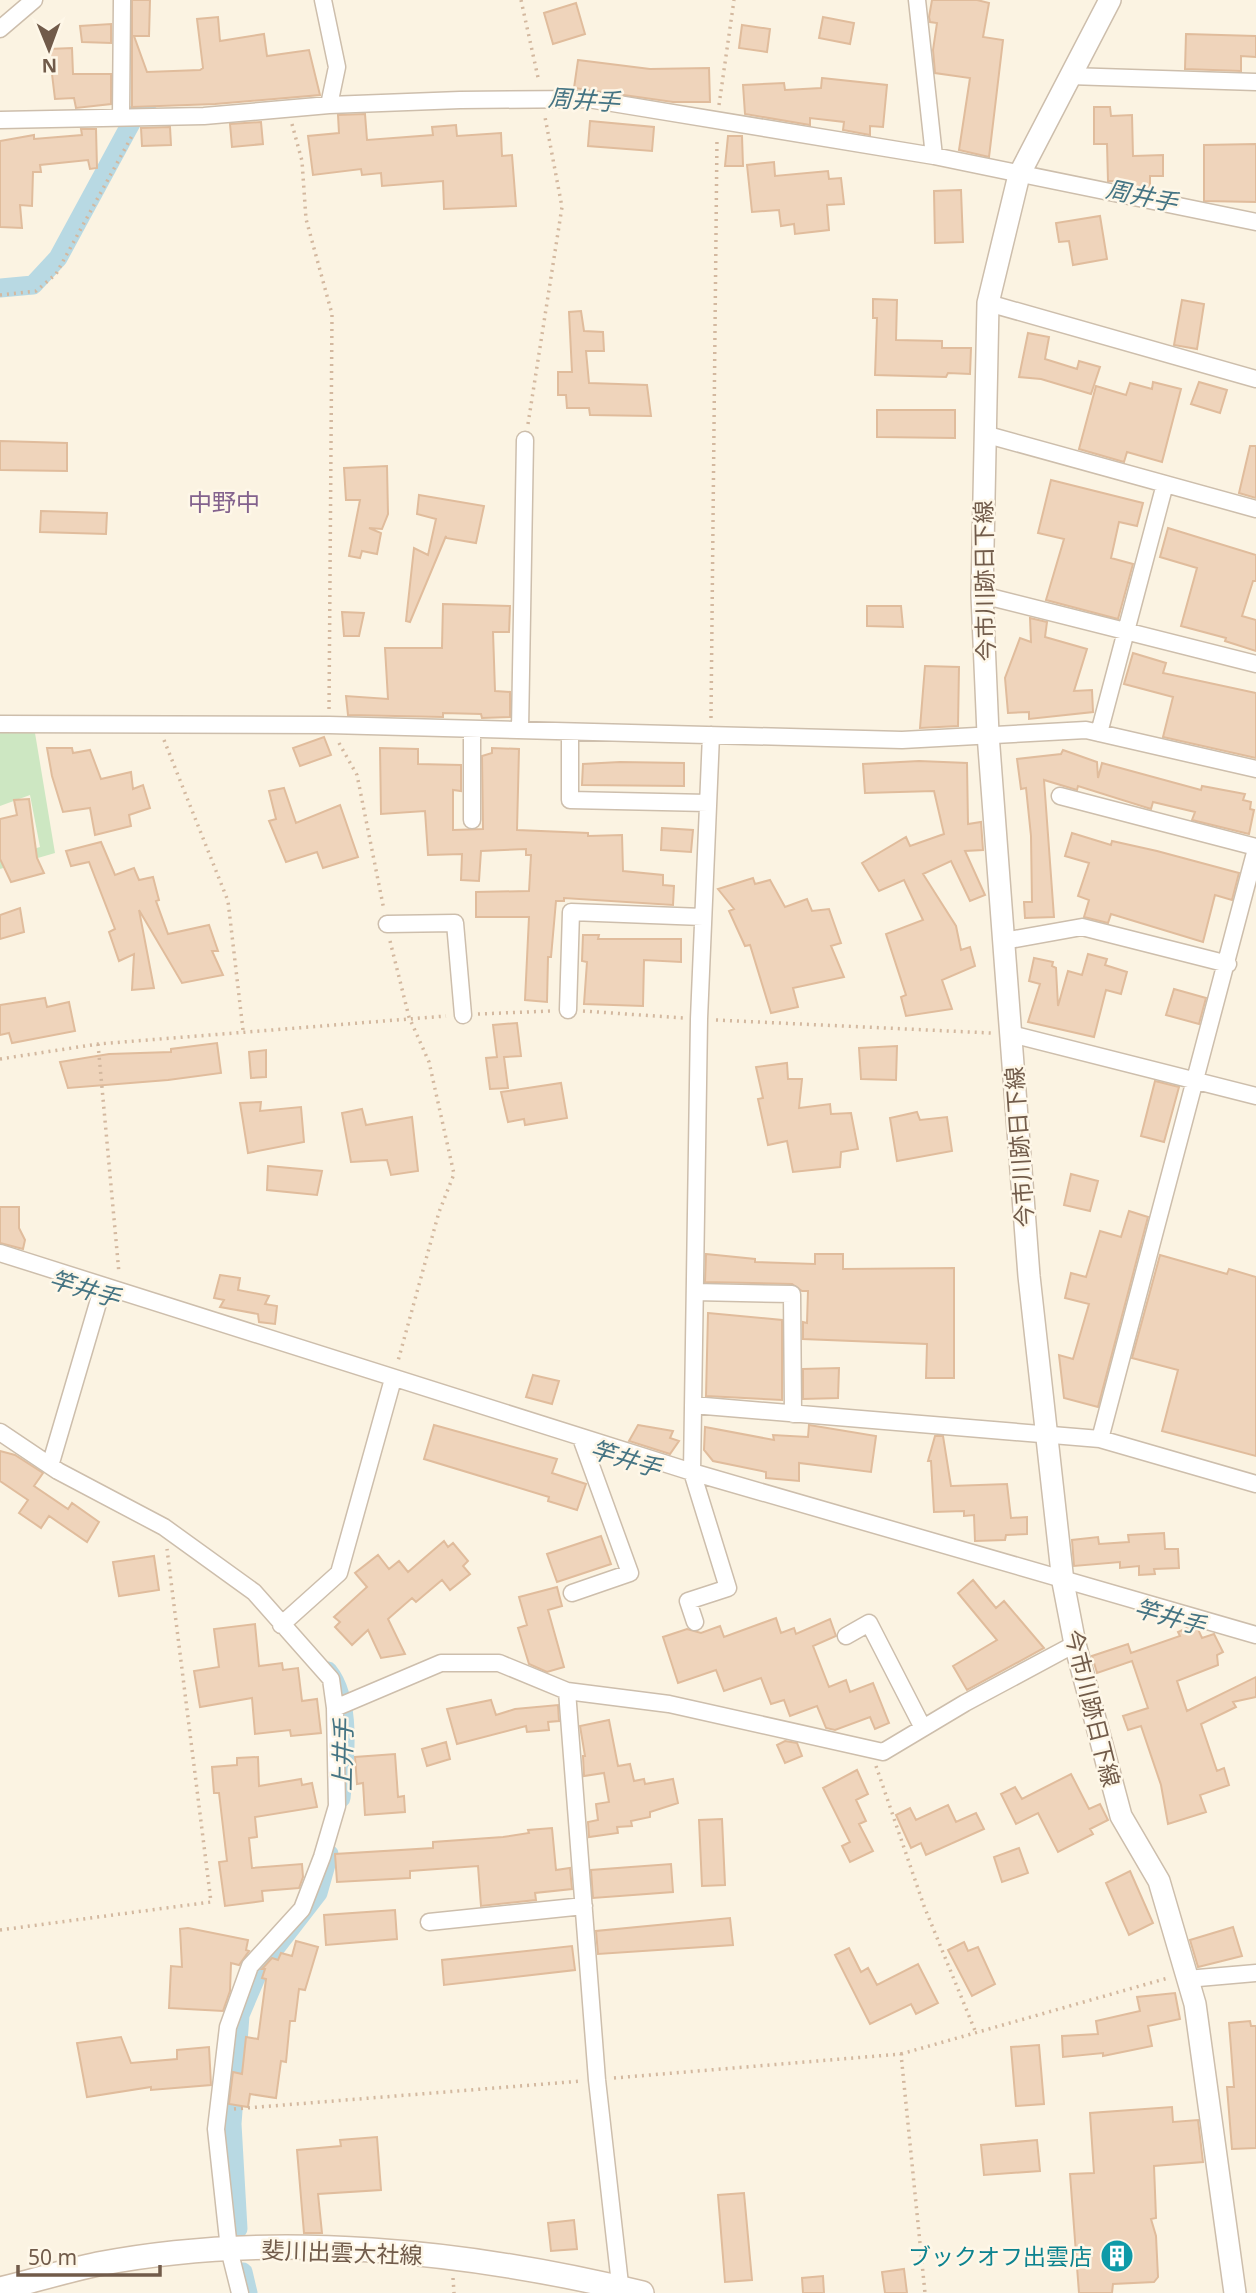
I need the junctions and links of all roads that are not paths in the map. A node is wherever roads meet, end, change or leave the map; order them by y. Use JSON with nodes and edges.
{"nodes":[{"id":1,"x":34,"y":0,"type":"edge"},
{"id":2,"x":122,"y":0,"type":"edge"},
{"id":3,"x":323,"y":0,"type":"edge"},
{"id":4,"x":917,"y":0,"type":"edge"},
{"id":5,"x":1110,"y":0,"type":"edge"},
{"id":6,"x":0,"y":29,"type":"edge"},
{"id":7,"x":1069,"y":76,"type":"junction"},
{"id":8,"x":1256,"y":82,"type":"edge"},
{"id":9,"x":329,"y":106,"type":"junction"},
{"id":10,"x":121,"y":118,"type":"junction"},
{"id":11,"x":0,"y":120,"type":"edge"},
{"id":12,"x":934,"y":156,"type":"junction"},
{"id":13,"x":1019,"y":175,"type":"junction"},
{"id":14,"x":1256,"y":222,"type":"edge"},
{"id":15,"x":988,"y":303,"type":"junction"},
{"id":16,"x":1256,"y":379,"type":"edge"},
{"id":17,"x":984,"y":434,"type":"junction"},
{"id":18,"x":525,"y":440,"type":"road end"},
{"id":19,"x":1165,"y":484,"type":"junction"},
{"id":20,"x":1256,"y":509,"type":"edge"},
{"id":21,"x":982,"y":595,"type":"junction"},
{"id":22,"x":1124,"y":632,"type":"junction"},
{"id":23,"x":1256,"y":664,"type":"edge"},
{"id":24,"x":0,"y":724,"type":"edge"},
{"id":25,"x":472,"y":729,"type":"junction"},
{"id":26,"x":520,"y":730,"type":"junction"},
{"id":27,"x":570,"y":732,"type":"junction"},
{"id":28,"x":1099,"y":733,"type":"junction"},
{"id":29,"x":988,"y":734,"type":"junction"},
{"id":30,"x":710,"y":735,"type":"junction"},
{"id":31,"x":1256,"y":769,"type":"edge"},
{"id":32,"x":1060,"y":796,"type":"dead end"},
{"id":33,"x":708,"y":803,"type":"junction"},
{"id":34,"x":472,"y":820,"type":"dead end"},
{"id":35,"x":1256,"y":848,"type":"edge"},
{"id":36,"x":703,"y":917,"type":"junction"},
{"id":37,"x":387,"y":924,"type":"road end"},
{"id":38,"x":1004,"y":941,"type":"junction"},
{"id":39,"x":1228,"y":964,"type":"junction"},
{"id":40,"x":568,"y":1010,"type":"dead end"},
{"id":41,"x":463,"y":1015,"type":"dead end"},
{"id":42,"x":1011,"y":1034,"type":"junction"},
{"id":43,"x":1194,"y":1081,"type":"junction"},
{"id":44,"x":1256,"y":1097,"type":"edge"},
{"id":45,"x":0,"y":1253,"type":"edge"},
{"id":46,"x":103,"y":1286,"type":"junction"},
{"id":47,"x":695,"y":1292,"type":"junction"},
{"id":48,"x":393,"y":1380,"type":"junction"},
{"id":49,"x":693,"y":1405,"type":"junction"},
{"id":50,"x":793,"y":1414,"type":"junction"},
{"id":51,"x":0,"y":1432,"type":"edge"},
{"id":52,"x":1048,"y":1435,"type":"junction"},
{"id":53,"x":581,"y":1438,"type":"junction"},
{"id":54,"x":1100,"y":1438,"type":"junction"},
{"id":55,"x":50,"y":1466,"type":"junction"},
{"id":56,"x":692,"y":1472,"type":"junction"},
{"id":57,"x":1256,"y":1484,"type":"edge"},
{"id":58,"x":1063,"y":1582,"type":"junction"},
{"id":59,"x":572,"y":1593,"type":"dead end"},
{"id":60,"x":695,"y":1622,"type":"dead end"},
{"id":61,"x":281,"y":1625,"type":"junction"},
{"id":62,"x":1256,"y":1635,"type":"edge"},
{"id":63,"x":846,"y":1636,"type":"dead end"},
{"id":64,"x":1075,"y":1644,"type":"junction"},
{"id":65,"x":567,"y":1691,"type":"junction"},
{"id":66,"x":335,"y":1708,"type":"junction"},
{"id":67,"x":923,"y":1728,"type":"junction"},
{"id":68,"x":584,"y":1906,"type":"junction"},
{"id":69,"x":429,"y":1922,"type":"dead end"},
{"id":70,"x":1256,"y":1973,"type":"edge"},
{"id":71,"x":1186,"y":1976,"type":"junction"},
{"id":72,"x":229,"y":2249,"type":"junction"},
{"id":73,"x":0,"y":2289,"type":"edge"},
{"id":74,"x":628,"y":2291,"type":"edge"},
{"id":75,"x":240,"y":2293,"type":"edge"},
{"id":76,"x":1235,"y":2293,"type":"edge"}],
"edges":[{"from":1,"to":6,"type":"street"},
{"from":2,"to":10,"type":"street"},
{"from":3,"to":9,"type":"street"},
{"from":4,"to":12,"type":"street"},
{"from":5,"to":7,"type":"street","name":"今市川跡日下線"},
{"from":7,"to":8,"type":"street"},
{"from":7,"to":13,"type":"street","name":"今市川跡日下線"},
{"from":9,"to":10,"type":"street"},
{"from":9,"to":12,"type":"street"},
{"from":10,"to":11,"type":"street"},
{"from":12,"to":13,"type":"street"},
{"from":13,"to":14,"type":"street"},
{"from":13,"to":15,"type":"street","name":"今市川跡日下線"},
{"from":15,"to":16,"type":"street"},
{"from":15,"to":17,"type":"street","name":"今市川跡日下線"},
{"from":17,"to":19,"type":"street"},
{"from":17,"to":21,"type":"street","name":"今市川跡日下線"},
{"from":18,"to":26,"type":"street"},
{"from":19,"to":20,"type":"street"},
{"from":19,"to":22,"type":"street"},
{"from":21,"to":22,"type":"street"},
{"from":21,"to":29,"type":"street","name":"今市川跡日下線"},
{"from":22,"to":23,"type":"street"},
{"from":22,"to":28,"type":"street"},
{"from":24,"to":25,"type":"street"},
{"from":25,"to":26,"type":"street"},
{"from":25,"to":34,"type":"street"},
{"from":26,"to":27,"type":"street"},
{"from":27,"to":30,"type":"street"},
{"from":27,"to":33,"type":"street"},
{"from":28,"to":29,"type":"street"},
{"from":28,"to":31,"type":"street"},
{"from":29,"to":30,"type":"street"},
{"from":29,"to":38,"type":"street","name":"今市川跡日下線"},
{"from":30,"to":33,"type":"street"},
{"from":32,"to":35,"type":"street"},
{"from":33,"to":36,"type":"street"},
{"from":35,"to":39,"type":"street"},
{"from":36,"to":40,"type":"street"},
{"from":36,"to":47,"type":"street"},
{"from":37,"to":41,"type":"street"},
{"from":38,"to":39,"type":"street"},
{"from":38,"to":42,"type":"street","name":"今市川跡日下線"},
{"from":39,"to":43,"type":"street"},
{"from":42,"to":43,"type":"street"},
{"from":42,"to":52,"type":"street","name":"今市川跡日下線"},
{"from":43,"to":44,"type":"street"},
{"from":43,"to":54,"type":"street"},
{"from":45,"to":46,"type":"street"},
{"from":46,"to":48,"type":"street"},
{"from":46,"to":55,"type":"street"},
{"from":47,"to":49,"type":"street"},
{"from":47,"to":50,"type":"street"},
{"from":48,"to":53,"type":"street"},
{"from":48,"to":61,"type":"street"},
{"from":49,"to":50,"type":"street"},
{"from":49,"to":56,"type":"street"},
{"from":50,"to":52,"type":"street"},
{"from":51,"to":55,"type":"street"},
{"from":52,"to":54,"type":"street"},
{"from":52,"to":58,"type":"street","name":"今市川跡日下線"},
{"from":53,"to":56,"type":"street"},
{"from":53,"to":59,"type":"street"},
{"from":54,"to":57,"type":"street"},
{"from":55,"to":61,"type":"street"},
{"from":56,"to":58,"type":"street"},
{"from":56,"to":60,"type":"street"},
{"from":58,"to":62,"type":"street"},
{"from":58,"to":64,"type":"street","name":"今市川跡日下線"},
{"from":61,"to":66,"type":"street"},
{"from":63,"to":67,"type":"street"},
{"from":64,"to":67,"type":"street"},
{"from":64,"to":71,"type":"street","name":"今市川跡日下線"},
{"from":65,"to":66,"type":"street"},
{"from":65,"to":67,"type":"street"},
{"from":65,"to":68,"type":"street"},
{"from":66,"to":72,"type":"street"},
{"from":68,"to":69,"type":"street"},
{"from":68,"to":74,"type":"street"},
{"from":70,"to":71,"type":"street"},
{"from":71,"to":76,"type":"street","name":"今市川跡日下線"},
{"from":72,"to":73,"type":"main road","name":"斐川出雲大社線"},
{"from":72,"to":74,"type":"main road","name":"斐川出雲大社線"},
{"from":72,"to":75,"type":"street"}]}
